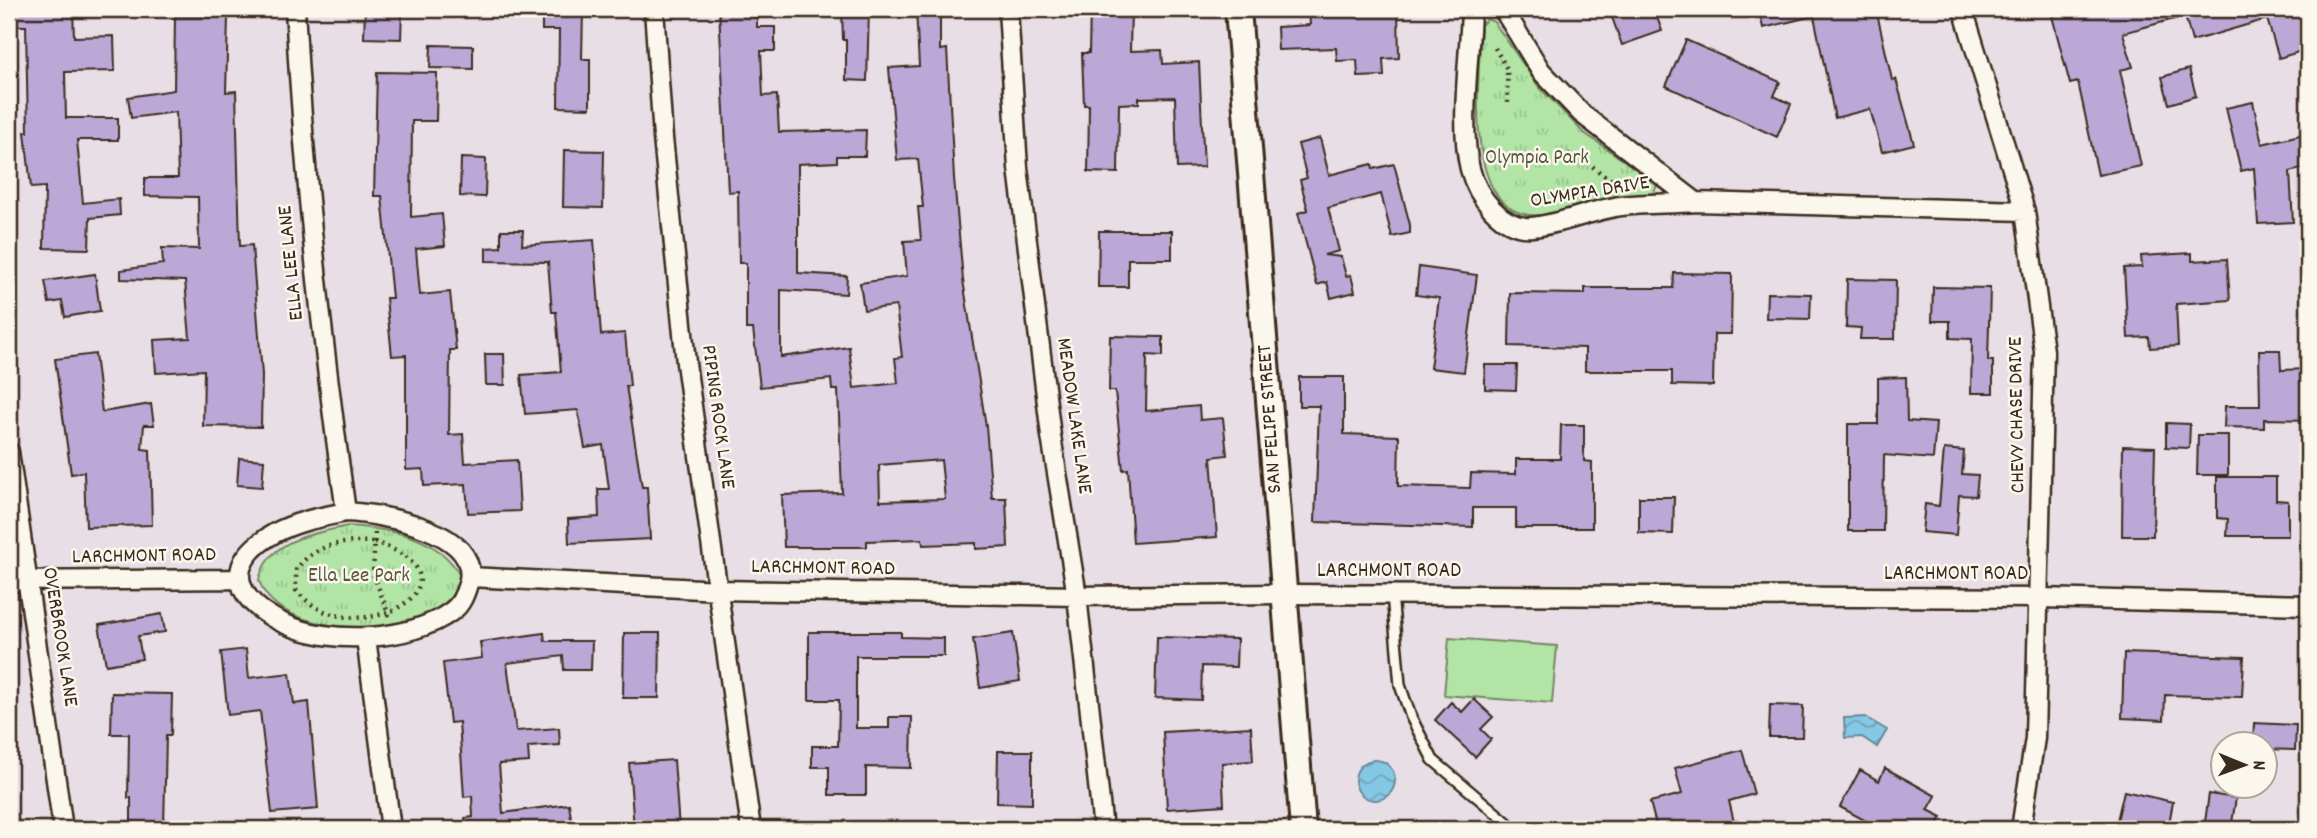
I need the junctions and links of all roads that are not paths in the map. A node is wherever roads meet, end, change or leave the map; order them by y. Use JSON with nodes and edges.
{"nodes":[{"id":1,"x":295,"y":9,"type":"edge"},
{"id":2,"x":654,"y":9,"type":"edge"},
{"id":3,"x":1008,"y":9,"type":"edge"},
{"id":4,"x":1238,"y":9,"type":"edge"},
{"id":5,"x":1471,"y":9,"type":"edge"},
{"id":6,"x":1503,"y":9,"type":"edge"},
{"id":7,"x":1963,"y":9,"type":"edge"},
{"id":8,"x":1696,"y":202,"type":"junction"},
{"id":9,"x":2025,"y":211,"type":"junction"},
{"id":10,"x":9,"y":452,"type":"edge"},
{"id":11,"x":346,"y":512,"type":"junction"},
{"id":12,"x":470,"y":577,"type":"junction"},
{"id":13,"x":238,"y":579,"type":"junction"},
{"id":14,"x":18,"y":581,"type":"edge"},
{"id":15,"x":719,"y":590,"type":"junction"},
{"id":16,"x":1284,"y":594,"type":"junction"},
{"id":17,"x":1392,"y":594,"type":"junction"},
{"id":18,"x":1077,"y":596,"type":"junction"},
{"id":19,"x":2040,"y":598,"type":"junction"},
{"id":20,"x":2308,"y":605,"type":"edge"},
{"id":21,"x":366,"y":638,"type":"junction"},
{"id":22,"x":63,"y":829,"type":"edge"},
{"id":23,"x":391,"y":829,"type":"edge"},
{"id":24,"x":751,"y":829,"type":"edge"},
{"id":25,"x":1103,"y":829,"type":"edge"},
{"id":26,"x":1303,"y":829,"type":"edge"},
{"id":27,"x":1515,"y":829,"type":"edge"},
{"id":28,"x":2021,"y":829,"type":"edge"}],
"edges":[{"from":1,"to":11,"type":"street","name":"ELLA LEE LANE"},
{"from":2,"to":15,"type":"street","name":"PIPING ROCK LANE"},
{"from":3,"to":18,"type":"street","name":"MEADOW LAKE LANE"},
{"from":4,"to":16,"type":"main road","name":"SAN FELIPE STREET"},
{"from":5,"to":8,"type":"street","name":"OLYMPIA DRIVE"},
{"from":6,"to":8,"type":"street","name":"OLYMPIA DRIVE"},
{"from":7,"to":9,"type":"street","name":"CHEVY CHASE DRIVE"},
{"from":8,"to":9,"type":"street","name":"OLYMPIA DRIVE"},
{"from":9,"to":19,"type":"street","name":"CHEVY CHASE DRIVE"},
{"from":10,"to":14,"type":"street","name":"OVERBROOK LANE"},
{"from":11,"to":12,"type":"street"},
{"from":11,"to":13,"type":"street"},
{"from":12,"to":15,"type":"street","name":"LARCHMONT ROAD"},
{"from":12,"to":21,"type":"street"},
{"from":13,"to":14,"type":"street","name":"LARCHMONT ROAD"},
{"from":13,"to":21,"type":"street"},
{"from":14,"to":22,"type":"street","name":"OVERBROOK LANE"},
{"from":15,"to":18,"type":"street","name":"LARCHMONT ROAD"},
{"from":15,"to":24,"type":"street","name":"PIPING ROCK LANE"},
{"from":16,"to":17,"type":"street","name":"LARCHMONT ROAD"},
{"from":16,"to":18,"type":"street","name":"LARCHMONT ROAD"},
{"from":16,"to":26,"type":"main road","name":"SAN FELIPE STREET"},
{"from":17,"to":19,"type":"street","name":"LARCHMONT ROAD"},
{"from":17,"to":27,"type":"lane"},
{"from":18,"to":25,"type":"street","name":"MEADOW LAKE LANE"},
{"from":19,"to":20,"type":"street","name":"LARCHMONT ROAD"},
{"from":19,"to":28,"type":"street","name":"CHEVY CHASE DRIVE"},
{"from":21,"to":23,"type":"street"}]}
